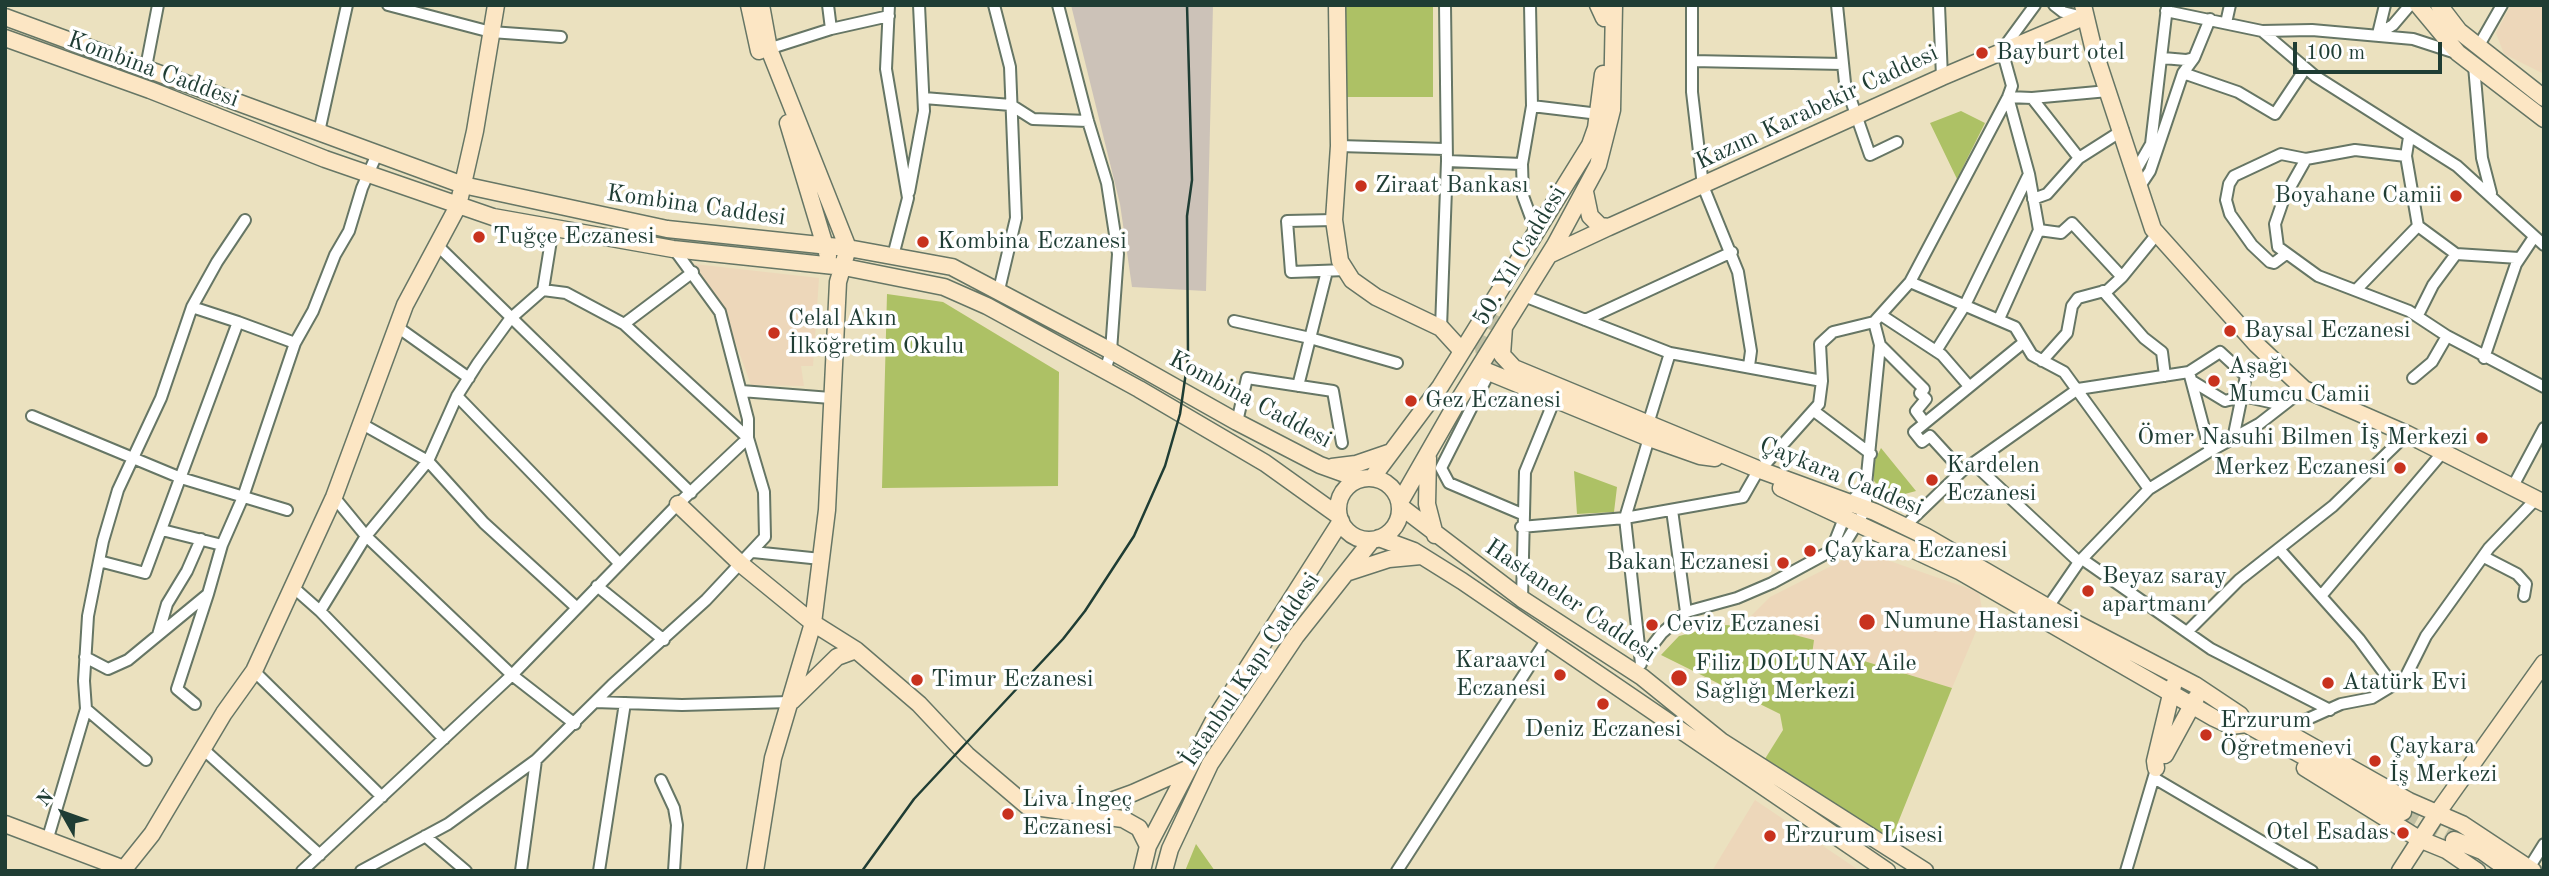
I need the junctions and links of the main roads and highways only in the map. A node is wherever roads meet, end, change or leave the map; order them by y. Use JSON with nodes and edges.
{"nodes":[{"id":1,"x":496,"y":5,"type":"edge"},
{"id":2,"x":749,"y":5,"type":"edge"},
{"id":3,"x":761,"y":5,"type":"edge"},
{"id":4,"x":1338,"y":5,"type":"edge"},
{"id":5,"x":2418,"y":5,"type":"edge"},
{"id":6,"x":2440,"y":5,"type":"edge"},
{"id":7,"x":1608,"y":9,"type":"edge"},
{"id":8,"x":2084,"y":11,"type":"edge"},
{"id":9,"x":5,"y":17,"type":"edge"},
{"id":10,"x":5,"y":38,"type":"edge"},
{"id":11,"x":764,"y":50,"type":"junction"},
{"id":12,"x":2544,"y":98,"type":"edge"},
{"id":13,"x":2544,"y":119,"type":"edge"},
{"id":14,"x":1590,"y":145,"type":"junction"},
{"id":15,"x":463,"y":185,"type":"junction"},
{"id":16,"x":1585,"y":192,"type":"junction"},
{"id":17,"x":458,"y":206,"type":"junction"},
{"id":18,"x":1609,"y":227,"type":"junction"},
{"id":19,"x":828,"y":246,"type":"junction"},
{"id":20,"x":848,"y":248,"type":"junction"},
{"id":21,"x":1549,"y":255,"type":"junction"},
{"id":22,"x":837,"y":272,"type":"junction"},
{"id":23,"x":1502,"y":322,"type":"junction"},
{"id":24,"x":1462,"y":351,"type":"junction"},
{"id":25,"x":1490,"y":371,"type":"junction"},
{"id":26,"x":1649,"y":431,"type":"junction"},
{"id":27,"x":1394,"y":451,"type":"junction"},
{"id":28,"x":1428,"y":456,"type":"junction"},
{"id":29,"x":1716,"y":458,"type":"junction"},
{"id":30,"x":1325,"y":467,"type":"junction"},
{"id":31,"x":1757,"y":473,"type":"junction"},
{"id":32,"x":1365,"y":479,"type":"junction"},
{"id":33,"x":2540,"y":501,"type":"edge"},
{"id":34,"x":678,"y":504,"type":"road end"},
{"id":35,"x":1400,"y":504,"type":"junction"},
{"id":36,"x":1863,"y":516,"type":"junction"},
{"id":37,"x":1340,"y":518,"type":"junction"},
{"id":38,"x":1435,"y":535,"type":"junction"},
{"id":39,"x":1376,"y":539,"type":"junction"},
{"id":40,"x":1423,"y":556,"type":"junction"},
{"id":41,"x":1346,"y":573,"type":"junction"},
{"id":42,"x":813,"y":623,"type":"junction"},
{"id":43,"x":856,"y":650,"type":"junction"},
{"id":44,"x":2544,"y":663,"type":"edge"},
{"id":45,"x":2177,"y":676,"type":"junction"},
{"id":46,"x":2200,"y":688,"type":"junction"},
{"id":47,"x":2169,"y":695,"type":"junction"},
{"id":48,"x":790,"y":702,"type":"junction"},
{"id":49,"x":2191,"y":706,"type":"junction"},
{"id":50,"x":2253,"y":728,"type":"junction"},
{"id":51,"x":1187,"y":769,"type":"junction"},
{"id":52,"x":2438,"y":812,"type":"junction"},
{"id":53,"x":1074,"y":813,"type":"junction"},
{"id":54,"x":2405,"y":814,"type":"junction"},
{"id":55,"x":5,"y":824,"type":"edge"},
{"id":56,"x":2462,"y":824,"type":"junction"},
{"id":57,"x":2419,"y":839,"type":"junction"},
{"id":58,"x":1148,"y":846,"type":"junction"},
{"id":59,"x":2446,"y":850,"type":"junction"},
{"id":60,"x":2531,"y":869,"type":"edge"},
{"id":61,"x":126,"y":870,"type":"edge"},
{"id":62,"x":755,"y":871,"type":"edge"},
{"id":63,"x":1142,"y":871,"type":"edge"},
{"id":64,"x":1164,"y":871,"type":"edge"},
{"id":65,"x":1887,"y":871,"type":"edge"},
{"id":66,"x":1925,"y":871,"type":"edge"},
{"id":67,"x":2400,"y":871,"type":"edge"},
{"id":68,"x":2477,"y":871,"type":"edge"},
{"id":69,"x":2493,"y":871,"type":"edge"},
{"id":70,"x":2510,"y":871,"type":"edge"}],
"edges":[{"from":1,"to":15,"type":"main road"},
{"from":2,"to":11,"type":"main road"},
{"from":3,"to":11,"type":"main road"},
{"from":4,"to":24,"type":"main road"},
{"from":5,"to":13,"type":"main road"},
{"from":6,"to":12,"type":"main road"},
{"from":7,"to":14,"type":"main road","name":"50. Yıl Caddesi"},
{"from":7,"to":16,"type":"main road","name":"50. Yıl Caddesi"},
{"from":8,"to":18,"type":"main road","name":"Kazım Karabekir Caddesi"},
{"from":8,"to":33,"type":"main road"},
{"from":9,"to":15,"type":"main road","name":"Kombina Caddesi"},
{"from":10,"to":17,"type":"main road","name":"Kombina Caddesi"},
{"from":11,"to":19,"type":"main road"},
{"from":11,"to":20,"type":"main road"},
{"from":14,"to":23,"type":"main road"},
{"from":14,"to":24,"type":"main road","name":"50. Yıl Caddesi"},
{"from":15,"to":17,"type":"main road"},
{"from":15,"to":19,"type":"main road","name":"Kombina Caddesi"},
{"from":16,"to":18,"type":"main road"},
{"from":16,"to":21,"type":"main road","name":"50. Yıl Caddesi"},
{"from":17,"to":22,"type":"main road","name":"Kombina Caddesi"},
{"from":17,"to":61,"type":"main road"},
{"from":18,"to":21,"type":"main road","name":"Kazım Karabekir Caddesi"},
{"from":19,"to":20,"type":"main road","name":"Kombina Caddesi"},
{"from":19,"to":22,"type":"main road"},
{"from":20,"to":22,"type":"main road"},
{"from":20,"to":30,"type":"main road","name":"Kombina Caddesi"},
{"from":21,"to":23,"type":"main road","name":"50. Yıl Caddesi"},
{"from":22,"to":37,"type":"main road","name":"Kombina Caddesi"},
{"from":22,"to":42,"type":"main road"},
{"from":23,"to":25,"type":"main road","name":"50. Yıl Caddesi"},
{"from":23,"to":26,"type":"main road","name":"Çaykara Caddesi"},
{"from":24,"to":27,"type":"main road","name":"50. Yıl Caddesi"},
{"from":25,"to":26,"type":"main road"},
{"from":25,"to":28,"type":"main road","name":"50. Yıl Caddesi"},
{"from":25,"to":29,"type":"main road","name":"Çaykara Caddesi"},
{"from":26,"to":29,"type":"main road"},
{"from":26,"to":31,"type":"main road","name":"Çaykara Caddesi"},
{"from":27,"to":30,"type":"main road"},
{"from":27,"to":32,"type":"main road","name":"50. Yıl Caddesi"},
{"from":28,"to":35,"type":"main road","name":"50. Yıl Caddesi"},
{"from":28,"to":38,"type":"main road"},
{"from":29,"to":31,"type":"main road","name":"Çaykara Caddesi"},
{"from":30,"to":32,"type":"main road","name":"Kombina Caddesi"},
{"from":31,"to":36,"type":"main road","name":"Çaykara Caddesi"},
{"from":32,"to":35,"type":"main road"},
{"from":32,"to":37,"type":"main road"},
{"from":34,"to":42,"type":"main road"},
{"from":35,"to":38,"type":"main road","name":"Hastaneler Caddesi"},
{"from":35,"to":39,"type":"main road"},
{"from":36,"to":45,"type":"main road","name":"Çaykara Caddesi"},
{"from":36,"to":47,"type":"main road","name":"Çaykara Caddesi"},
{"from":37,"to":39,"type":"main road"},
{"from":37,"to":51,"type":"main road"},
{"from":38,"to":66,"type":"main road","name":"Hastaneler Caddesi"},
{"from":39,"to":40,"type":"main road","name":"Hastaneler Caddesi"},
{"from":39,"to":41,"type":"main road","name":"İstanbul Kapı Caddesi"},
{"from":40,"to":41,"type":"main road"},
{"from":40,"to":65,"type":"main road","name":"Hastaneler Caddesi"},
{"from":41,"to":64,"type":"main road","name":"İstanbul Kapı Caddesi"},
{"from":42,"to":43,"type":"main road"},
{"from":42,"to":48,"type":"main road"},
{"from":43,"to":48,"type":"main road"},
{"from":43,"to":53,"type":"main road"},
{"from":44,"to":52,"type":"main road"},
{"from":45,"to":46,"type":"main road","name":"Çaykara Caddesi"},
{"from":45,"to":47,"type":"main road"},
{"from":46,"to":49,"type":"main road"},
{"from":46,"to":50,"type":"main road","name":"Çaykara Caddesi"},
{"from":47,"to":49,"type":"main road","name":"Çaykara Caddesi"},
{"from":47,"to":49,"type":"main road"},
{"from":48,"to":62,"type":"main road"},
{"from":49,"to":50,"type":"main road","name":"Çaykara Caddesi"},
{"from":50,"to":54,"type":"main road","name":"Çaykara Caddesi"},
{"from":50,"to":54,"type":"main road"},
{"from":51,"to":53,"type":"main road"},
{"from":51,"to":58,"type":"main road"},
{"from":52,"to":54,"type":"main road"},
{"from":52,"to":56,"type":"main road"},
{"from":52,"to":57,"type":"main road"},
{"from":53,"to":58,"type":"main road"},
{"from":54,"to":57,"type":"main road"},
{"from":55,"to":61,"type":"main road"},
{"from":56,"to":59,"type":"main road"},
{"from":56,"to":60,"type":"main road"},
{"from":57,"to":59,"type":"main road"},
{"from":57,"to":67,"type":"main road"},
{"from":58,"to":63,"type":"main road"},
{"from":59,"to":68,"type":"main road"},
{"from":69,"to":70,"type":"main road"}]}
